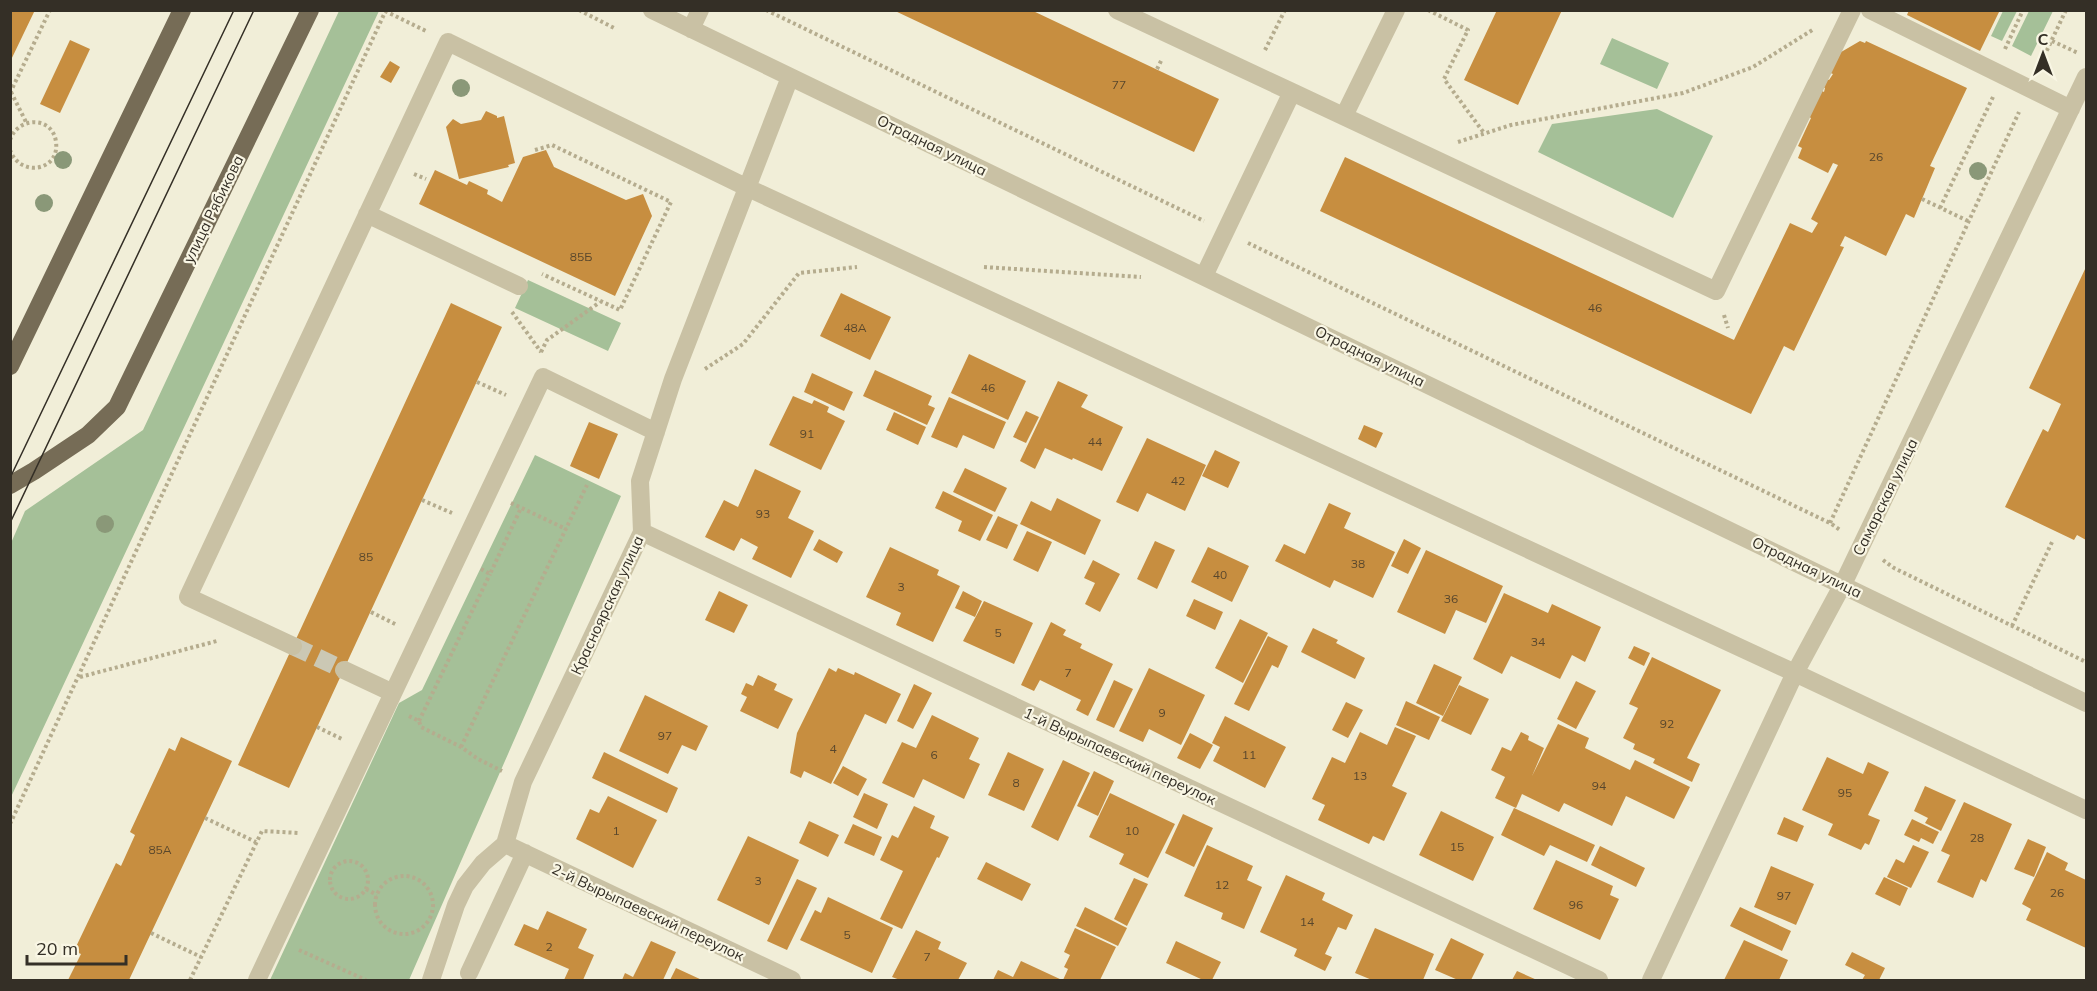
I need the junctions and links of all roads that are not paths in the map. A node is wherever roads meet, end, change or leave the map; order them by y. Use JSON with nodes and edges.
{"nodes":[{"id":1,"x":182,"y":10,"type":"edge"},
{"id":2,"x":310,"y":10,"type":"edge"},
{"id":3,"x":652,"y":10,"type":"edge"},
{"id":4,"x":700,"y":10,"type":"edge"},
{"id":5,"x":1117,"y":10,"type":"edge"},
{"id":6,"x":1396,"y":10,"type":"edge"},
{"id":7,"x":1852,"y":10,"type":"edge"},
{"id":8,"x":1870,"y":10,"type":"edge"},
{"id":9,"x":691,"y":29,"type":"junction"},
{"id":10,"x":790,"y":77,"type":"junction"},
{"id":11,"x":2086,"y":77,"type":"edge"},
{"id":12,"x":1292,"y":92,"type":"junction"},
{"id":13,"x":2071,"y":109,"type":"junction"},
{"id":14,"x":1344,"y":116,"type":"junction"},
{"id":15,"x":748,"y":188,"type":"junction"},
{"id":16,"x":368,"y":214,"type":"junction"},
{"id":17,"x":1204,"y":276,"type":"junction"},
{"id":18,"x":519,"y":286,"type":"road end"},
{"id":19,"x":10,"y":366,"type":"edge"},
{"id":20,"x":656,"y":432,"type":"junction"},
{"id":21,"x":10,"y":485,"type":"edge"},
{"id":22,"x":642,"y":532,"type":"junction"},
{"id":23,"x":1843,"y":584,"type":"junction"},
{"id":24,"x":293,"y":646,"type":"tunnel mouth"},
{"id":25,"x":344,"y":670,"type":"tunnel mouth"},
{"id":26,"x":1795,"y":673,"type":"junction"},
{"id":27,"x":390,"y":699,"type":"junction"},
{"id":28,"x":2086,"y":703,"type":"edge"},
{"id":29,"x":2086,"y":810,"type":"edge"},
{"id":30,"x":505,"y":844,"type":"junction"},
{"id":31,"x":525,"y":854,"type":"junction"},
{"id":32,"x":469,"y":973,"type":"dead end"},
{"id":33,"x":257,"y":981,"type":"edge"},
{"id":34,"x":431,"y":981,"type":"edge"},
{"id":35,"x":792,"y":981,"type":"edge"},
{"id":36,"x":1599,"y":981,"type":"edge"},
{"id":37,"x":1651,"y":981,"type":"edge"}],
"edges":[{"from":1,"to":19,"type":"main road"},
{"from":2,"to":21,"type":"main road","name":"улица Рябикова"},
{"from":3,"to":9,"type":"street","name":"Отрадная улица"},
{"from":4,"to":9,"type":"street"},
{"from":5,"to":12,"type":"street"},
{"from":6,"to":14,"type":"street"},
{"from":7,"to":14,"type":"street"},
{"from":8,"to":13,"type":"street"},
{"from":9,"to":10,"type":"street","name":"Отрадная улица"},
{"from":10,"to":15,"type":"street","name":"Красноярская улица"},
{"from":10,"to":17,"type":"street","name":"Отрадная улица"},
{"from":11,"to":13,"type":"street","name":"Самарская улица"},
{"from":12,"to":14,"type":"street"},
{"from":12,"to":17,"type":"street"},
{"from":13,"to":23,"type":"street","name":"Самарская улица"},
{"from":15,"to":16,"type":"street"},
{"from":15,"to":20,"type":"street","name":"Красноярская улица"},
{"from":15,"to":26,"type":"street"},
{"from":16,"to":18,"type":"street"},
{"from":16,"to":24,"type":"street"},
{"from":17,"to":23,"type":"street","name":"Отрадная улица"},
{"from":20,"to":22,"type":"street","name":"Красноярская улица"},
{"from":20,"to":27,"type":"street"},
{"from":22,"to":30,"type":"street","name":"Красноярская улица"},
{"from":22,"to":36,"type":"street","name":"1-й Вырыпаевский переулок"},
{"from":23,"to":26,"type":"street","name":"Самарская улица"},
{"from":23,"to":28,"type":"street","name":"Отрадная улица"},
{"from":25,"to":27,"type":"street"},
{"from":26,"to":29,"type":"street"},
{"from":26,"to":37,"type":"street","name":"Самарская улица"},
{"from":27,"to":33,"type":"street"},
{"from":30,"to":31,"type":"street","name":"2-й Вырыпаевский переулок"},
{"from":30,"to":34,"type":"street"},
{"from":31,"to":32,"type":"street"},
{"from":31,"to":35,"type":"street","name":"2-й Вырыпаевский переулок"}]}
